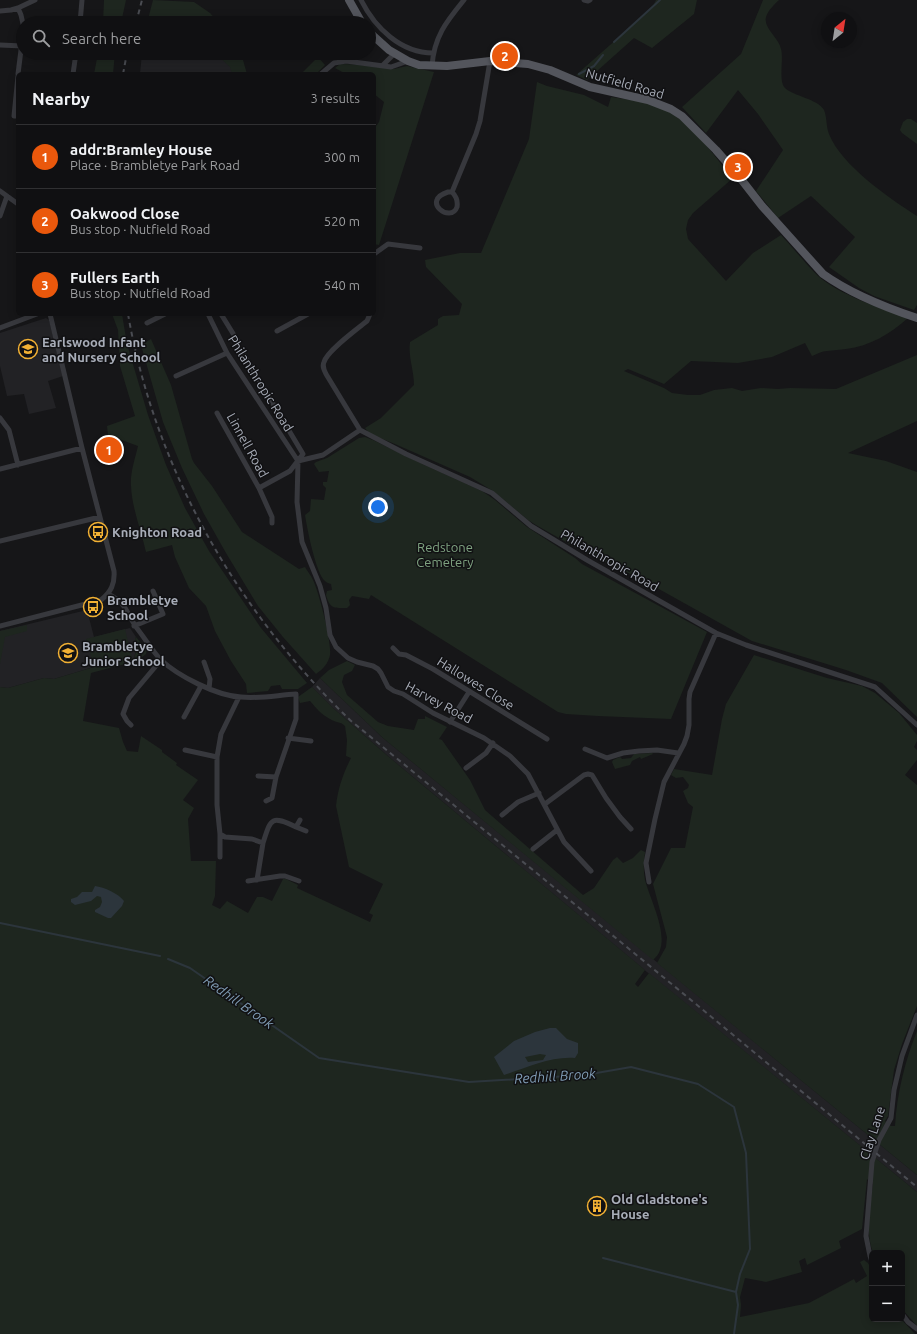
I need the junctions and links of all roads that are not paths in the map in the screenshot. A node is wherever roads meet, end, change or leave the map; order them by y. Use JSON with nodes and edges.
{"nodes":[{"id":1,"x":35,"y":0,"type":"edge"},
{"id":2,"x":82,"y":0,"type":"edge"},
{"id":3,"x":349,"y":0,"type":"edge"},
{"id":4,"x":361,"y":0,"type":"edge"},
{"id":5,"x":464,"y":0,"type":"edge"},
{"id":6,"x":584,"y":0,"type":"edge"},
{"id":7,"x":590,"y":0,"type":"edge"},
{"id":8,"x":18,"y":8,"type":"junction"},
{"id":9,"x":0,"y":11,"type":"edge"},
{"id":10,"x":21,"y":16,"type":"edge"},
{"id":11,"x":81,"y":16,"type":"edge"},
{"id":12,"x":358,"y":16,"type":"edge"},
{"id":13,"x":371,"y":16,"type":"edge"},
{"id":14,"x":376,"y":25,"type":"edge"},
{"id":15,"x":376,"y":38,"type":"edge"},
{"id":16,"x":0,"y":45,"type":"edge"},
{"id":17,"x":16,"y":46,"type":"edge"},
{"id":18,"x":433,"y":53,"type":"junction"},
{"id":19,"x":394,"y":54,"type":"junction"},
{"id":20,"x":20,"y":60,"type":"edge"},
{"id":21,"x":75,"y":60,"type":"edge"},
{"id":22,"x":346,"y":61,"type":"joint"},
{"id":23,"x":408,"y":61,"type":"junction"},
{"id":24,"x":490,"y":61,"type":"junction"},
{"id":25,"x":383,"y":65,"type":"junction"},
{"id":26,"x":432,"y":66,"type":"junction"},
{"id":27,"x":18,"y":72,"type":"edge"},
{"id":28,"x":73,"y":72,"type":"edge"},
{"id":29,"x":323,"y":72,"type":"edge"},
{"id":30,"x":16,"y":96,"type":"edge"},
{"id":31,"x":16,"y":116,"type":"edge"},
{"id":32,"x":0,"y":191,"type":"edge"},
{"id":33,"x":452,"y":192,"type":"junction"},
{"id":34,"x":8,"y":196,"type":"junction"},
{"id":35,"x":16,"y":202,"type":"edge"},
{"id":36,"x":0,"y":216,"type":"edge"},
{"id":37,"x":420,"y":248,"type":"dead end"},
{"id":38,"x":376,"y":253,"type":"edge"},
{"id":39,"x":32,"y":316,"type":"edge"},
{"id":40,"x":50,"y":316,"type":"edge"},
{"id":41,"x":161,"y":316,"type":"edge"},
{"id":42,"x":209,"y":316,"type":"edge"},
{"id":43,"x":222,"y":316,"type":"edge"},
{"id":44,"x":304,"y":316,"type":"edge"},
{"id":45,"x":369,"y":316,"type":"edge"},
{"id":46,"x":917,"y":318,"type":"edge"},
{"id":47,"x":146,"y":323,"type":"dead end"},
{"id":48,"x":0,"y":328,"type":"edge"},
{"id":49,"x":277,"y":331,"type":"dead end"},
{"id":50,"x":237,"y":340,"type":"dead end"},
{"id":51,"x":227,"y":353,"type":"junction"},
{"id":52,"x":244,"y":355,"type":"dead end"},
{"id":53,"x":176,"y":376,"type":"dead end"},
{"id":54,"x":217,"y":413,"type":"dead end"},
{"id":55,"x":0,"y":418,"type":"edge"},
{"id":56,"x":360,"y":430,"type":"junction"},
{"id":57,"x":82,"y":448,"type":"junction"},
{"id":58,"x":298,"y":461,"type":"junction"},
{"id":59,"x":18,"y":465,"type":"junction"},
{"id":60,"x":0,"y":469,"type":"edge"},
{"id":61,"x":259,"y":488,"type":"junction"},
{"id":62,"x":100,"y":516,"type":"junction"},
{"id":63,"x":272,"y":523,"type":"dead end"},
{"id":64,"x":0,"y":541,"type":"edge"},
{"id":65,"x":153,"y":591,"type":"dead end"},
{"id":66,"x":108,"y":594,"type":"junction"},
{"id":67,"x":0,"y":626,"type":"edge"},
{"id":68,"x":134,"y":626,"type":"junction"},
{"id":69,"x":716,"y":633,"type":"junction"},
{"id":70,"x":393,"y":648,"type":"dead end"},
{"id":71,"x":161,"y":660,"type":"junction"},
{"id":72,"x":204,"y":662,"type":"dead end"},
{"id":73,"x":201,"y":686,"type":"junction"},
{"id":74,"x":209,"y":689,"type":"junction"},
{"id":75,"x":469,"y":692,"type":"junction"},
{"id":76,"x":239,"y":697,"type":"junction"},
{"id":77,"x":184,"y":717,"type":"dead end"},
{"id":78,"x":450,"y":722,"type":"junction"},
{"id":79,"x":131,"y":725,"type":"dead end"},
{"id":80,"x":917,"y":725,"type":"edge"},
{"id":81,"x":288,"y":738,"type":"junction"},
{"id":82,"x":547,"y":739,"type":"dead end"},
{"id":83,"x":311,"y":741,"type":"dead end"},
{"id":84,"x":492,"y":743,"type":"junction"},
{"id":85,"x":585,"y":749,"type":"dead end"},
{"id":86,"x":185,"y":750,"type":"dead end"},
{"id":87,"x":678,"y":753,"type":"junction"},
{"id":88,"x":217,"y":757,"type":"junction"},
{"id":89,"x":466,"y":768,"type":"dead end"},
{"id":90,"x":258,"y":776,"type":"dead end"},
{"id":91,"x":276,"y":777,"type":"junction"},
{"id":92,"x":539,"y":793,"type":"junction"},
{"id":93,"x":266,"y":801,"type":"dead end"},
{"id":94,"x":545,"y":804,"type":"junction"},
{"id":95,"x":502,"y":814,"type":"dead end"},
{"id":96,"x":300,"y":820,"type":"dead end"},
{"id":97,"x":296,"y":827,"type":"junction"},
{"id":98,"x":631,"y":829,"type":"dead end"},
{"id":99,"x":557,"y":830,"type":"junction"},
{"id":100,"x":306,"y":831,"type":"dead end"},
{"id":101,"x":220,"y":834,"type":"junction"},
{"id":102,"x":263,"y":843,"type":"junction"},
{"id":103,"x":532,"y":849,"type":"dead end"},
{"id":104,"x":220,"y":857,"type":"dead end"},
{"id":105,"x":591,"y":872,"type":"dead end"},
{"id":106,"x":257,"y":880,"type":"junction"},
{"id":107,"x":248,"y":881,"type":"dead end"},
{"id":108,"x":299,"y":882,"type":"dead end"},
{"id":109,"x":649,"y":882,"type":"dead end"},
{"id":110,"x":917,"y":1014,"type":"edge"},
{"id":111,"x":869,"y":1251,"type":"edge"},
{"id":112,"x":905,"y":1318,"type":"edge"},
{"id":113,"x":917,"y":1329,"type":"edge"}],
"edges":[{"from":1,"to":8,"type":"street"},
{"from":2,"to":11,"type":"street"},
{"from":3,"to":12,"type":"main road"},
{"from":4,"to":13,"type":"street"},
{"from":5,"to":18,"type":"street"},
{"from":6,"to":7,"type":"street"},
{"from":8,"to":9,"type":"street"},
{"from":8,"to":10,"type":"street"},
{"from":14,"to":18,"type":"street"},
{"from":15,"to":19,"type":"main road","name":"Nutfield Road"},
{"from":16,"to":17,"type":"street"},
{"from":18,"to":26,"type":"street"},
{"from":19,"to":23,"type":"main road","name":"Nutfield Road"},
{"from":19,"to":25,"type":"street"},
{"from":20,"to":27,"type":"street"},
{"from":21,"to":28,"type":"street"},
{"from":22,"to":25,"type":"street"},
{"from":22,"to":29,"type":"street"},
{"from":23,"to":25,"type":"street"},
{"from":23,"to":26,"type":"main road","name":"Nutfield Road"},
{"from":24,"to":26,"type":"main road","name":"Nutfield Road"},
{"from":24,"to":33,"type":"street"},
{"from":24,"to":46,"type":"main road","name":"Nutfield Road"},
{"from":30,"to":31,"type":"street"},
{"from":32,"to":34,"type":"street"},
{"from":33,"to":33,"type":"street"},
{"from":34,"to":35,"type":"street"},
{"from":34,"to":36,"type":"street"},
{"from":37,"to":38,"type":"street"},
{"from":39,"to":48,"type":"street"},
{"from":40,"to":57,"type":"street"},
{"from":41,"to":47,"type":"street"},
{"from":42,"to":51,"type":"street","name":"Philanthropic Road"},
{"from":43,"to":50,"type":"street"},
{"from":44,"to":49,"type":"street"},
{"from":45,"to":56,"type":"street"},
{"from":51,"to":53,"type":"street"},
{"from":51,"to":58,"type":"street","name":"Philanthropic Road"},
{"from":52,"to":58,"type":"street"},
{"from":54,"to":61,"type":"street","name":"Linnell Road"},
{"from":55,"to":59,"type":"street"},
{"from":56,"to":58,"type":"street"},
{"from":56,"to":69,"type":"street","name":"Philanthropic Road"},
{"from":57,"to":59,"type":"street"},
{"from":57,"to":62,"type":"street"},
{"from":58,"to":61,"type":"street","name":"Linnell Road"},
{"from":58,"to":78,"type":"street","name":"Harvey Road"},
{"from":59,"to":60,"type":"street"},
{"from":61,"to":63,"type":"street","name":"Linnell Road"},
{"from":62,"to":64,"type":"street"},
{"from":62,"to":66,"type":"street"},
{"from":65,"to":68,"type":"street"},
{"from":66,"to":67,"type":"street"},
{"from":66,"to":68,"type":"street"},
{"from":68,"to":71,"type":"street"},
{"from":69,"to":80,"type":"street","name":"Philanthropic Road"},
{"from":69,"to":87,"type":"street"},
{"from":70,"to":75,"type":"street","name":"Hallowes Close"},
{"from":71,"to":73,"type":"street"},
{"from":71,"to":79,"type":"street"},
{"from":72,"to":74,"type":"street"},
{"from":73,"to":74,"type":"street"},
{"from":73,"to":77,"type":"street"},
{"from":74,"to":76,"type":"street"},
{"from":75,"to":78,"type":"street"},
{"from":75,"to":82,"type":"street","name":"Hallowes Close"},
{"from":76,"to":81,"type":"street"},
{"from":76,"to":88,"type":"street"},
{"from":78,"to":84,"type":"street","name":"Harvey Road"},
{"from":81,"to":83,"type":"street"},
{"from":81,"to":91,"type":"street"},
{"from":84,"to":89,"type":"street"},
{"from":84,"to":92,"type":"street","name":"Harvey Road"},
{"from":85,"to":87,"type":"street"},
{"from":86,"to":88,"type":"street"},
{"from":87,"to":109,"type":"street"},
{"from":88,"to":101,"type":"street"},
{"from":90,"to":91,"type":"street"},
{"from":91,"to":93,"type":"street"},
{"from":92,"to":94,"type":"street","name":"Harvey Road"},
{"from":92,"to":95,"type":"street"},
{"from":94,"to":98,"type":"street"},
{"from":94,"to":99,"type":"street","name":"Harvey Road"},
{"from":96,"to":97,"type":"street"},
{"from":97,"to":100,"type":"street"},
{"from":97,"to":102,"type":"street"},
{"from":99,"to":103,"type":"street"},
{"from":99,"to":105,"type":"street","name":"Harvey Road"},
{"from":101,"to":102,"type":"street"},
{"from":101,"to":104,"type":"street"},
{"from":102,"to":106,"type":"street"},
{"from":106,"to":107,"type":"street"},
{"from":106,"to":108,"type":"street"},
{"from":110,"to":111,"type":"street","name":"Clay Lane"},
{"from":112,"to":113,"type":"street"}]}
